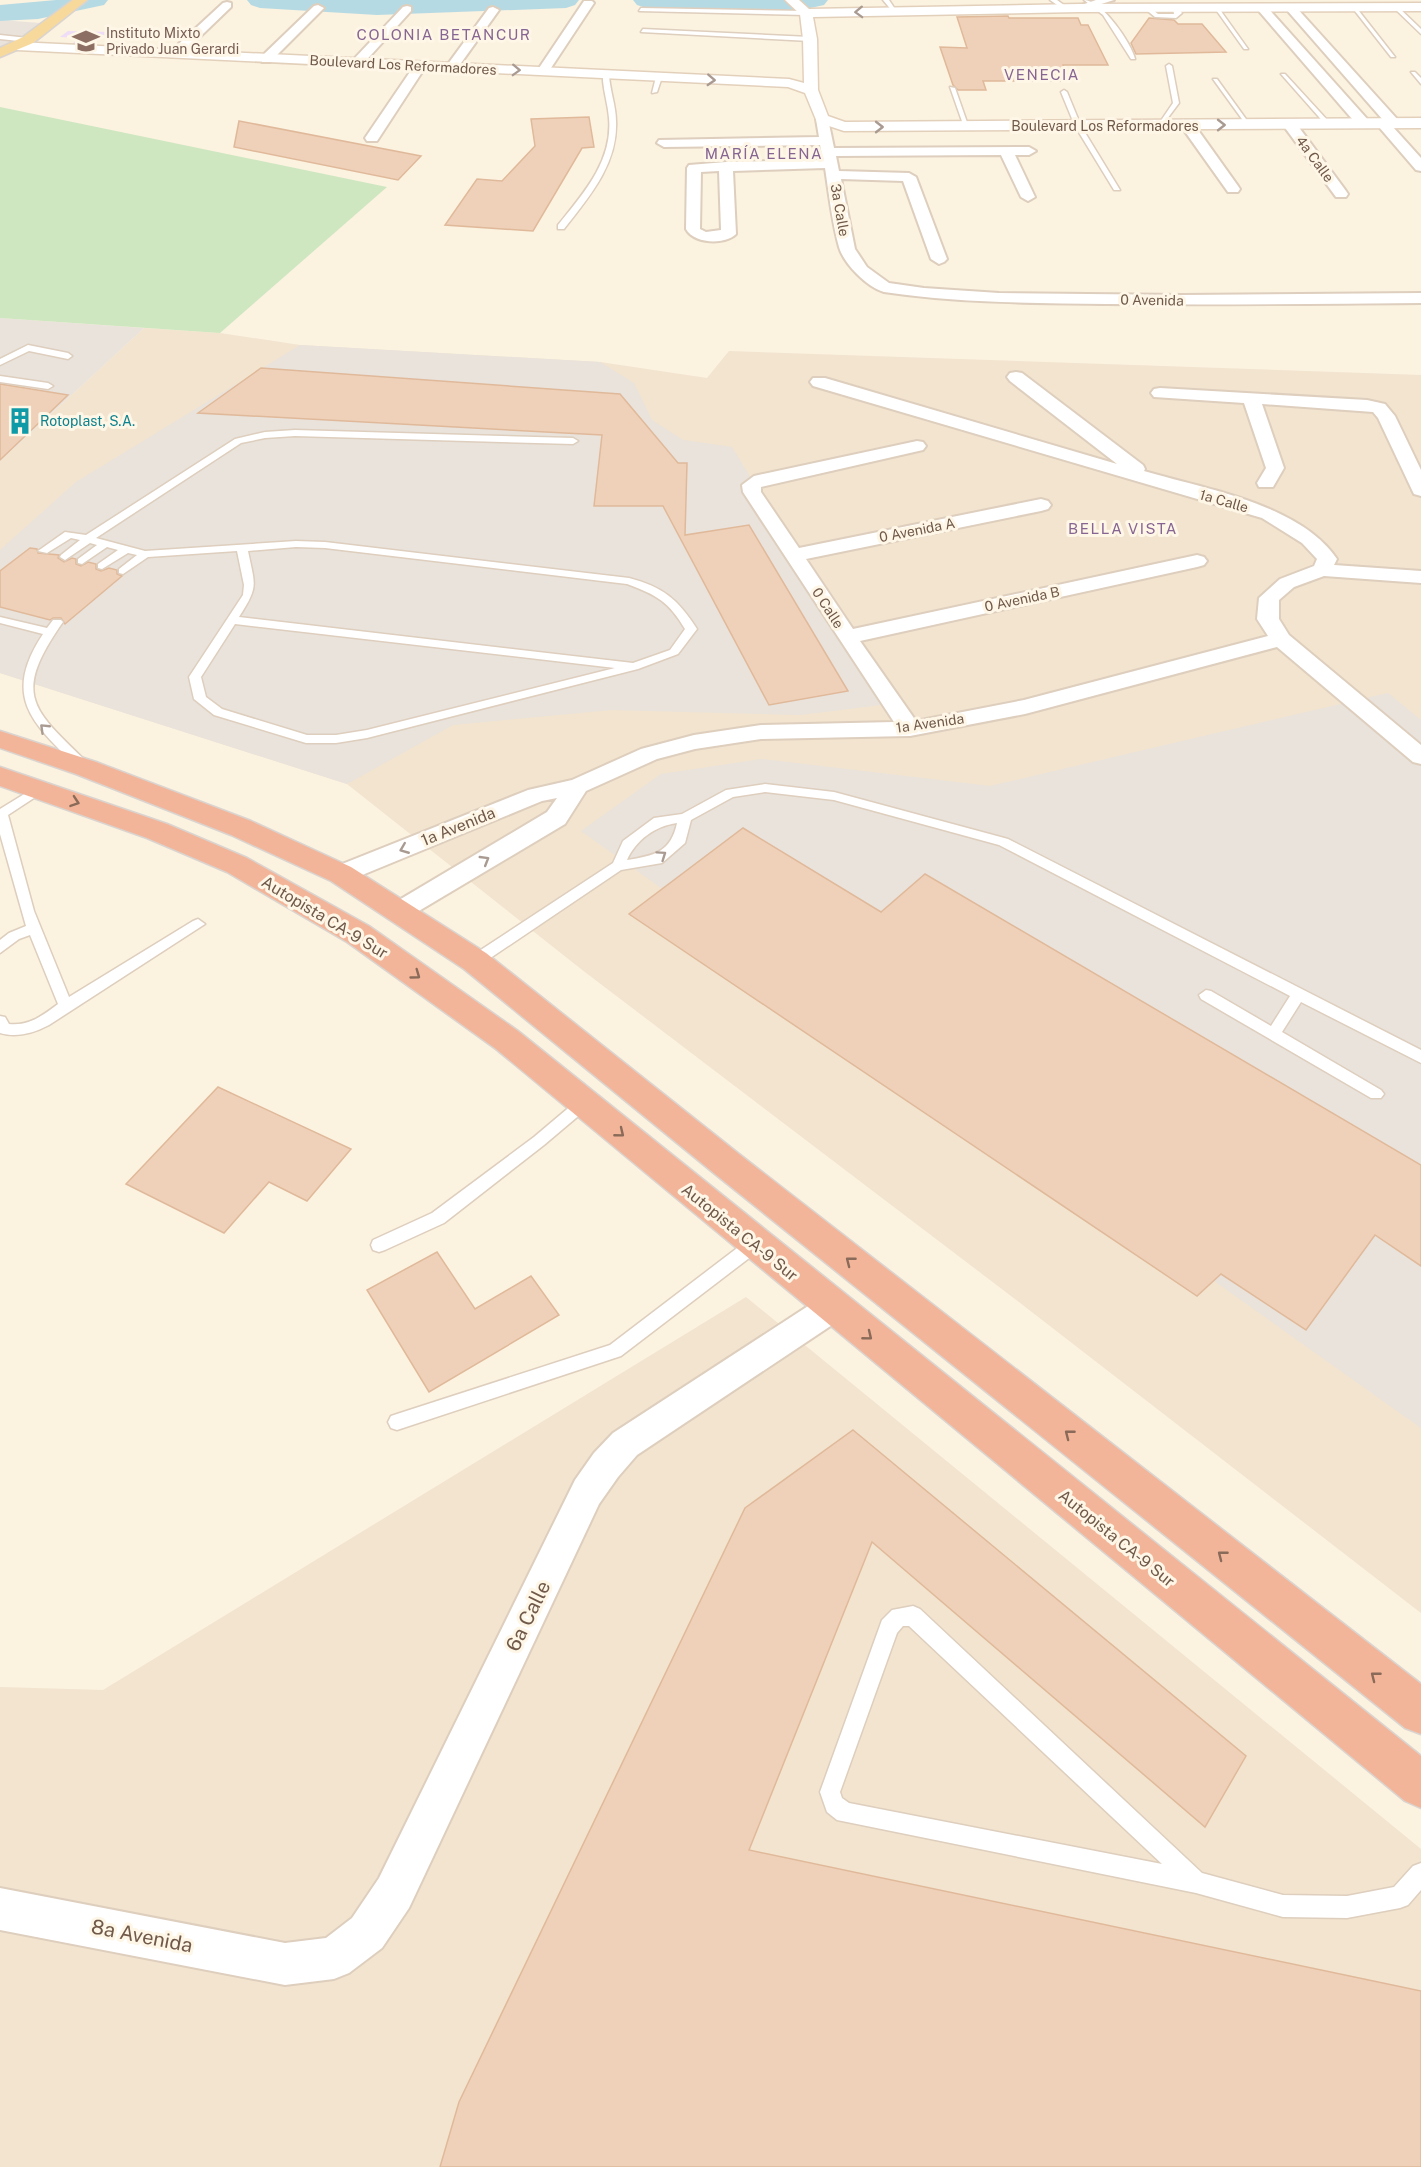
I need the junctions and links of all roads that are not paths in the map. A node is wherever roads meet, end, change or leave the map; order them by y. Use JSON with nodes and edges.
{"nodes":[{"id":1,"x":791,"y":0,"type":"edge"},
{"id":2,"x":886,"y":0,"type":"edge"},
{"id":3,"x":1053,"y":0,"type":"edge"},
{"id":4,"x":80,"y":1,"type":"edge"},
{"id":5,"x":588,"y":3,"type":"dead end"},
{"id":6,"x":1093,"y":3,"type":"edge"},
{"id":7,"x":227,"y":5,"type":"dead end"},
{"id":8,"x":1290,"y":7,"type":"junction"},
{"id":9,"x":1353,"y":7,"type":"junction"},
{"id":10,"x":1396,"y":7,"type":"junction"},
{"id":11,"x":1421,"y":7,"type":"edge"},
{"id":12,"x":318,"y":8,"type":"dead end"},
{"id":13,"x":1216,"y":8,"type":"junction"},
{"id":14,"x":1262,"y":8,"type":"junction"},
{"id":15,"x":407,"y":9,"type":"dead end"},
{"id":16,"x":493,"y":10,"type":"dead end"},
{"id":17,"x":641,"y":10,"type":"dead end"},
{"id":18,"x":896,"y":11,"type":"junction"},
{"id":19,"x":805,"y":13,"type":"junction"},
{"id":20,"x":643,"y":31,"type":"dead end"},
{"id":21,"x":1421,"y":32,"type":"edge"},
{"id":22,"x":0,"y":37,"type":"edge"},
{"id":23,"x":810,"y":39,"type":"junction"},
{"id":24,"x":22,"y":43,"type":"junction"},
{"id":25,"x":1246,"y":48,"type":"dead end"},
{"id":26,"x":0,"y":53,"type":"edge"},
{"id":27,"x":175,"y":54,"type":"junction"},
{"id":28,"x":1393,"y":56,"type":"dead end"},
{"id":29,"x":1133,"y":58,"type":"dead end"},
{"id":30,"x":266,"y":59,"type":"junction"},
{"id":31,"x":357,"y":63,"type":"junction"},
{"id":32,"x":420,"y":66,"type":"junction"},
{"id":33,"x":1169,"y":66,"type":"dead end"},
{"id":34,"x":452,"y":67,"type":"junction"},
{"id":35,"x":543,"y":71,"type":"junction"},
{"id":36,"x":1413,"y":73,"type":"dead end"},
{"id":37,"x":606,"y":75,"type":"junction"},
{"id":38,"x":1283,"y":75,"type":"dead end"},
{"id":39,"x":659,"y":77,"type":"junction"},
{"id":40,"x":1215,"y":80,"type":"dead end"},
{"id":41,"x":1421,"y":82,"type":"edge"},
{"id":42,"x":811,"y":84,"type":"junction"},
{"id":43,"x":952,"y":88,"type":"dead end"},
{"id":44,"x":654,"y":92,"type":"dead end"},
{"id":45,"x":1064,"y":92,"type":"dead end"},
{"id":46,"x":822,"y":119,"type":"junction"},
{"id":47,"x":1421,"y":123,"type":"edge"},
{"id":48,"x":1328,"y":124,"type":"junction"},
{"id":49,"x":1364,"y":124,"type":"junction"},
{"id":50,"x":1388,"y":124,"type":"junction"},
{"id":51,"x":1249,"y":125,"type":"junction"},
{"id":52,"x":1290,"y":125,"type":"junction"},
{"id":53,"x":1078,"y":126,"type":"junction"},
{"id":54,"x":1161,"y":126,"type":"junction"},
{"id":55,"x":1188,"y":126,"type":"junction"},
{"id":56,"x":967,"y":127,"type":"junction"},
{"id":57,"x":372,"y":138,"type":"dead end"},
{"id":58,"x":664,"y":143,"type":"dead end"},
{"id":59,"x":1006,"y":151,"type":"junction"},
{"id":60,"x":1029,"y":151,"type":"dead end"},
{"id":61,"x":829,"y":158,"type":"junction"},
{"id":62,"x":726,"y":166,"type":"junction"},
{"id":63,"x":1421,"y":167,"type":"edge"},
{"id":64,"x":1117,"y":188,"type":"dead end"},
{"id":65,"x":1233,"y":189,"type":"dead end"},
{"id":66,"x":1341,"y":194,"type":"dead end"},
{"id":67,"x":1028,"y":197,"type":"dead end"},
{"id":68,"x":561,"y":227,"type":"dead end"},
{"id":69,"x":939,"y":259,"type":"dead end"},
{"id":70,"x":884,"y":287,"type":"joint"},
{"id":71,"x":1421,"y":298,"type":"edge"},
{"id":72,"x":68,"y":356,"type":"dead end"},
{"id":73,"x":0,"y":362,"type":"edge"},
{"id":74,"x":1016,"y":377,"type":"dead end"},
{"id":75,"x":0,"y":379,"type":"edge"},
{"id":76,"x":819,"y":382,"type":"dead end"},
{"id":77,"x":48,"y":386,"type":"dead end"},
{"id":78,"x":1160,"y":393,"type":"dead end"},
{"id":79,"x":1251,"y":399,"type":"junction"},
{"id":80,"x":573,"y":441,"type":"dead end"},
{"id":81,"x":917,"y":446,"type":"dead end"},
{"id":82,"x":1149,"y":479,"type":"junction"},
{"id":83,"x":1266,"y":483,"type":"dead end"},
{"id":84,"x":1421,"y":490,"type":"edge"},
{"id":85,"x":1041,"y":505,"type":"dead end"},
{"id":86,"x":88,"y":539,"type":"junction"},
{"id":87,"x":105,"y":544,"type":"junction"},
{"id":88,"x":242,"y":548,"type":"junction"},
{"id":89,"x":126,"y":549,"type":"junction"},
{"id":90,"x":44,"y":551,"type":"dead end"},
{"id":91,"x":145,"y":554,"type":"junction"},
{"id":92,"x":794,"y":555,"type":"junction"},
{"id":93,"x":65,"y":557,"type":"dead end"},
{"id":94,"x":82,"y":561,"type":"dead end"},
{"id":95,"x":1197,"y":561,"type":"dead end"},
{"id":96,"x":102,"y":566,"type":"dead end"},
{"id":97,"x":1322,"y":570,"type":"junction"},
{"id":98,"x":123,"y":571,"type":"dead end"},
{"id":99,"x":1421,"y":577,"type":"edge"},
{"id":100,"x":16,"y":611,"type":"dead end"},
{"id":101,"x":36,"y":617,"type":"dead end"},
{"id":102,"x":234,"y":620,"type":"junction"},
{"id":103,"x":1,"y":621,"type":"edge"},
{"id":104,"x":57,"y":622,"type":"dead end"},
{"id":105,"x":25,"y":626,"type":"junction"},
{"id":106,"x":48,"y":632,"type":"junction"},
{"id":107,"x":847,"y":637,"type":"junction"},
{"id":108,"x":1281,"y":639,"type":"junction"},
{"id":109,"x":634,"y":667,"type":"junction"},
{"id":110,"x":910,"y":729,"type":"junction"},
{"id":111,"x":0,"y":739,"type":"edge"},
{"id":112,"x":1421,"y":757,"type":"edge"},
{"id":113,"x":86,"y":768,"type":"junction"},
{"id":114,"x":0,"y":776,"type":"edge"},
{"id":115,"x":578,"y":786,"type":"junction"},
{"id":116,"x":39,"y":789,"type":"junction"},
{"id":117,"x":0,"y":814,"type":"edge"},
{"id":118,"x":685,"y":818,"type":"junction"},
{"id":119,"x":618,"y":866,"type":"junction"},
{"id":120,"x":341,"y":874,"type":"junction"},
{"id":121,"x":398,"y":912,"type":"junction"},
{"id":122,"x":198,"y":924,"type":"dead end"},
{"id":123,"x":33,"y":929,"type":"junction"},
{"id":124,"x":0,"y":948,"type":"edge"},
{"id":125,"x":475,"y":961,"type":"junction"},
{"id":126,"x":1299,"y":993,"type":"junction"},
{"id":127,"x":1206,"y":995,"type":"dead end"},
{"id":128,"x":66,"y":1006,"type":"junction"},
{"id":129,"x":0,"y":1022,"type":"edge"},
{"id":130,"x":1273,"y":1034,"type":"junction"},
{"id":131,"x":1421,"y":1057,"type":"edge"},
{"id":132,"x":1376,"y":1094,"type":"dead end"},
{"id":133,"x":584,"y":1103,"type":"junction"},
{"id":134,"x":755,"y":1244,"type":"junction"},
{"id":135,"x":379,"y":1245,"type":"dead end"},
{"id":136,"x":833,"y":1308,"type":"junction"},
{"id":137,"x":397,"y":1422,"type":"dead end"},
{"id":138,"x":1421,"y":1712,"type":"edge"},
{"id":139,"x":1421,"y":1785,"type":"edge"},
{"id":140,"x":1421,"y":1874,"type":"edge"},
{"id":141,"x":1196,"y":1882,"type":"junction"},
{"id":142,"x":0,"y":1909,"type":"edge"},
{"id":143,"x":285,"y":1964,"type":"joint"}],
"edges":[{"from":1,"to":19,"type":"main road"},
{"from":2,"to":18,"type":"lane"},
{"from":3,"to":6,"type":"lane"},
{"from":4,"to":24,"type":"main road"},
{"from":5,"to":35,"type":"street"},
{"from":6,"to":13,"type":"main road"},
{"from":6,"to":18,"type":"main road"},
{"from":6,"to":29,"type":"lane"},
{"from":7,"to":27,"type":"street"},
{"from":8,"to":9,"type":"main road"},
{"from":8,"to":14,"type":"main road"},
{"from":8,"to":50,"type":"street"},
{"from":9,"to":10,"type":"main road"},
{"from":9,"to":28,"type":"lane"},
{"from":10,"to":11,"type":"main road"},
{"from":10,"to":21,"type":"lane"},
{"from":12,"to":30,"type":"street"},
{"from":13,"to":14,"type":"main road"},
{"from":13,"to":25,"type":"lane"},
{"from":14,"to":49,"type":"street"},
{"from":15,"to":31,"type":"street"},
{"from":16,"to":34,"type":"street"},
{"from":17,"to":19,"type":"lane"},
{"from":18,"to":19,"type":"main road","one_way":true},
{"from":19,"to":23,"type":"main road"},
{"from":20,"to":23,"type":"lane"},
{"from":22,"to":24,"type":"lane"},
{"from":23,"to":42,"type":"main road"},
{"from":24,"to":26,"type":"main road"},
{"from":24,"to":27,"type":"main road","name":"Boulevard Los Reformadores"},
{"from":27,"to":30,"type":"main road","name":"Boulevard Los Reformadores"},
{"from":30,"to":31,"type":"main road","name":"Boulevard Los Reformadores"},
{"from":31,"to":32,"type":"main road","name":"Boulevard Los Reformadores"},
{"from":32,"to":34,"type":"main road","name":"Boulevard Los Reformadores"},
{"from":32,"to":57,"type":"street"},
{"from":33,"to":54,"type":"lane"},
{"from":34,"to":35,"type":"main road","name":"Boulevard Los Reformadores","one_way":true},
{"from":35,"to":37,"type":"main road","name":"Boulevard Los Reformadores"},
{"from":36,"to":41,"type":"lane"},
{"from":37,"to":39,"type":"main road","name":"Boulevard Los Reformadores"},
{"from":37,"to":68,"type":"lane"},
{"from":38,"to":48,"type":"lane"},
{"from":39,"to":42,"type":"main road","name":"Boulevard Los Reformadores","one_way":true},
{"from":39,"to":44,"type":"lane"},
{"from":40,"to":51,"type":"lane"},
{"from":42,"to":46,"type":"main road"},
{"from":43,"to":56,"type":"lane"},
{"from":45,"to":53,"type":"lane"},
{"from":46,"to":56,"type":"main road","name":"Boulevard Los Reformadores","one_way":true},
{"from":46,"to":61,"type":"street","name":"3a Calle"},
{"from":47,"to":50,"type":"main road","name":"Boulevard Los Reformadores"},
{"from":48,"to":49,"type":"main road","name":"Boulevard Los Reformadores"},
{"from":48,"to":52,"type":"main road","name":"Boulevard Los Reformadores"},
{"from":49,"to":50,"type":"main road","name":"Boulevard Los Reformadores"},
{"from":50,"to":63,"type":"street"},
{"from":51,"to":52,"type":"main road","name":"Boulevard Los Reformadores"},
{"from":55,"to":51,"type":"main road","name":"Boulevard Los Reformadores","one_way":true},
{"from":52,"to":66,"type":"street","name":"4a Calle"},
{"from":53,"to":54,"type":"main road","name":"Boulevard Los Reformadores"},
{"from":53,"to":56,"type":"main road","name":"Boulevard Los Reformadores"},
{"from":53,"to":64,"type":"lane"},
{"from":54,"to":55,"type":"main road","name":"Boulevard Los Reformadores"},
{"from":55,"to":65,"type":"street"},
{"from":58,"to":61,"type":"street"},
{"from":59,"to":60,"type":"street"},
{"from":59,"to":61,"type":"street"},
{"from":59,"to":67,"type":"street"},
{"from":61,"to":62,"type":"street"},
{"from":61,"to":69,"type":"street"},
{"from":61,"to":70,"type":"street","name":"3a Calle"},
{"from":62,"to":62,"type":"street"},
{"from":70,"to":71,"type":"street","name":"0 Avenida"},
{"from":72,"to":73,"type":"lane"},
{"from":74,"to":82,"type":"street"},
{"from":75,"to":77,"type":"lane"},
{"from":76,"to":82,"type":"street","name":"1a Calle"},
{"from":78,"to":79,"type":"street"},
{"from":79,"to":83,"type":"street"},
{"from":79,"to":84,"type":"street"},
{"from":80,"to":86,"type":"lane"},
{"from":81,"to":92,"type":"street","name":"0 Calle"},
{"from":82,"to":97,"type":"street","name":"1a Calle"},
{"from":85,"to":92,"type":"street","name":"0 Avenida A"},
{"from":86,"to":87,"type":"lane"},
{"from":86,"to":90,"type":"lane"},
{"from":86,"to":93,"type":"lane"},
{"from":87,"to":89,"type":"lane"},
{"from":87,"to":94,"type":"lane"},
{"from":88,"to":91,"type":"lane"},
{"from":88,"to":102,"type":"lane"},
{"from":88,"to":109,"type":"lane"},
{"from":89,"to":91,"type":"lane"},
{"from":89,"to":96,"type":"lane"},
{"from":91,"to":98,"type":"lane"},
{"from":92,"to":107,"type":"street","name":"0 Calle"},
{"from":95,"to":107,"type":"street","name":"0 Avenida B"},
{"from":97,"to":99,"type":"street"},
{"from":97,"to":108,"type":"street"},
{"from":100,"to":103,"type":"lane"},
{"from":101,"to":105,"type":"lane"},
{"from":102,"to":109,"type":"lane"},
{"from":102,"to":109,"type":"lane"},
{"from":103,"to":105,"type":"lane"},
{"from":104,"to":106,"type":"lane"},
{"from":105,"to":106,"type":"lane"},
{"from":113,"to":106,"type":"lane","one_way":true},
{"from":107,"to":110,"type":"street","name":"0 Calle"},
{"from":108,"to":110,"type":"street","name":"1a Avenida"},
{"from":108,"to":112,"type":"street"},
{"from":110,"to":115,"type":"street","name":"1a Avenida"},
{"from":111,"to":113,"type":"highway"},
{"from":113,"to":120,"type":"highway"},
{"from":114,"to":116,"type":"highway","name":"Autopista CA-9 Sur"},
{"from":115,"to":120,"type":"street","name":"1a Avenida","one_way":true},
{"from":121,"to":115,"type":"street","one_way":true},
{"from":116,"to":117,"type":"lane"},
{"from":116,"to":133,"type":"highway","name":"Autopista CA-9 Sur","one_way":true},
{"from":117,"to":123,"type":"lane"},
{"from":118,"to":119,"type":"lane"},
{"from":119,"to":118,"type":"lane","one_way":true},
{"from":118,"to":126,"type":"lane"},
{"from":119,"to":125,"type":"lane"},
{"from":120,"to":121,"type":"highway"},
{"from":121,"to":125,"type":"highway"},
{"from":122,"to":128,"type":"lane"},
{"from":123,"to":124,"type":"lane"},
{"from":123,"to":128,"type":"lane"},
{"from":138,"to":125,"type":"highway","one_way":true},
{"from":126,"to":130,"type":"lane"},
{"from":126,"to":131,"type":"lane"},
{"from":127,"to":130,"type":"lane"},
{"from":128,"to":129,"type":"lane"},
{"from":130,"to":132,"type":"lane"},
{"from":133,"to":134,"type":"highway","name":"Autopista CA-9 Sur","one_way":true},
{"from":133,"to":135,"type":"lane"},
{"from":134,"to":136,"type":"highway","name":"Autopista CA-9 Sur"},
{"from":134,"to":137,"type":"lane"},
{"from":136,"to":139,"type":"highway","name":"Autopista CA-9 Sur","one_way":true},
{"from":136,"to":143,"type":"street","name":"6a Calle"},
{"from":140,"to":141,"type":"lane"},
{"from":141,"to":141,"type":"lane"},
{"from":142,"to":143,"type":"street","name":"8a Avenida"}]}
